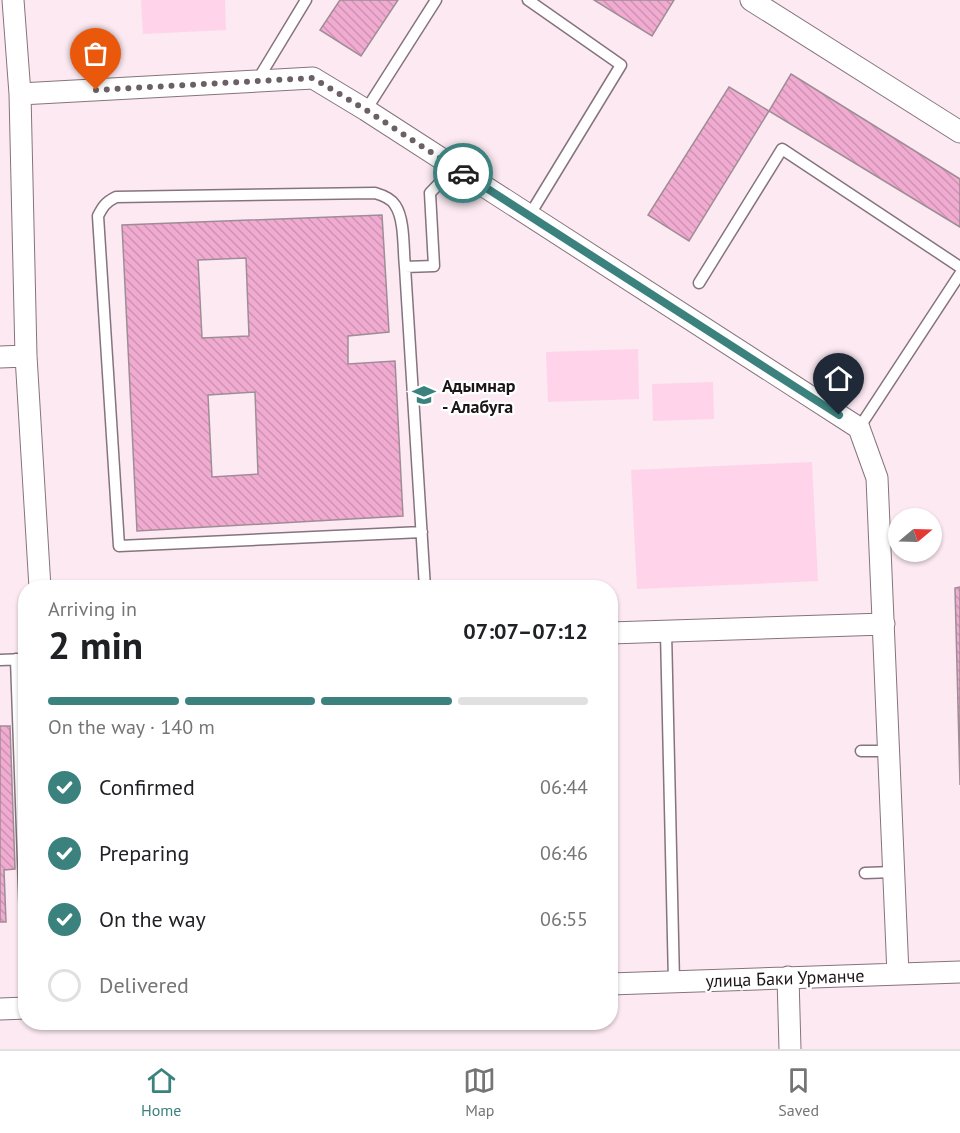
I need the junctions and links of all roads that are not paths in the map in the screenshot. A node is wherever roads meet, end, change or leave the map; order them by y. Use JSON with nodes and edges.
{"nodes":[{"id":1,"x":14,"y":0,"type":"edge"},
{"id":2,"x":306,"y":0,"type":"edge"},
{"id":3,"x":436,"y":0,"type":"edge"},
{"id":4,"x":528,"y":0,"type":"edge"},
{"id":5,"x":751,"y":0,"type":"edge"},
{"id":6,"x":257,"y":81,"type":"junction"},
{"id":7,"x":20,"y":94,"type":"junction"},
{"id":8,"x":366,"y":110,"type":"junction"},
{"id":9,"x":960,"y":132,"type":"edge"},
{"id":10,"x":454,"y":168,"type":"junction"},
{"id":11,"x":529,"y":216,"type":"junction"},
{"id":12,"x":405,"y":267,"type":"junction"},
{"id":13,"x":960,"y":267,"type":"edge"},
{"id":14,"x":960,"y":274,"type":"edge"},
{"id":15,"x":699,"y":284,"type":"dead end"},
{"id":16,"x":956,"y":290,"type":"edge"},
{"id":17,"x":0,"y":357,"type":"edge"},
{"id":18,"x":26,"y":357,"type":"junction"},
{"id":19,"x":859,"y":428,"type":"junction"},
{"id":20,"x":422,"y":532,"type":"junction"},
{"id":21,"x":40,"y":580,"type":"edge"},
{"id":22,"x":425,"y":580,"type":"edge"},
{"id":23,"x":884,"y":624,"type":"junction"},
{"id":24,"x":666,"y":632,"type":"junction"},
{"id":25,"x":618,"y":633,"type":"edge"},
{"id":26,"x":18,"y":659,"type":"edge"},
{"id":27,"x":0,"y":660,"type":"edge"},
{"id":28,"x":861,"y":751,"type":"dead end"},
{"id":29,"x":889,"y":751,"type":"junction"},
{"id":30,"x":894,"y":872,"type":"junction"},
{"id":31,"x":865,"y":873,"type":"dead end"},
{"id":32,"x":960,"y":972,"type":"edge"},
{"id":33,"x":898,"y":974,"type":"junction"},
{"id":34,"x":788,"y":977,"type":"junction"},
{"id":35,"x":674,"y":982,"type":"junction"},
{"id":36,"x":618,"y":984,"type":"edge"},
{"id":37,"x":18,"y":1008,"type":"edge"},
{"id":38,"x":0,"y":1009,"type":"edge"},
{"id":39,"x":790,"y":1049,"type":"edge"}],
"edges":[{"from":1,"to":7,"type":"street"},
{"from":2,"to":6,"type":"lane"},
{"from":3,"to":8,"type":"lane"},
{"from":4,"to":11,"type":"lane"},
{"from":5,"to":9,"type":"street"},
{"from":6,"to":7,"type":"street"},
{"from":6,"to":8,"type":"street"},
{"from":7,"to":18,"type":"street"},
{"from":8,"to":10,"type":"street"},
{"from":10,"to":11,"type":"street"},
{"from":10,"to":12,"type":"lane"},
{"from":11,"to":19,"type":"street"},
{"from":12,"to":20,"type":"lane"},
{"from":12,"to":20,"type":"lane"},
{"from":13,"to":15,"type":"lane"},
{"from":14,"to":16,"type":"lane"},
{"from":16,"to":19,"type":"lane"},
{"from":17,"to":18,"type":"street"},
{"from":18,"to":21,"type":"street"},
{"from":19,"to":23,"type":"street"},
{"from":20,"to":22,"type":"lane"},
{"from":23,"to":24,"type":"street"},
{"from":23,"to":29,"type":"street"},
{"from":24,"to":25,"type":"street"},
{"from":24,"to":35,"type":"lane"},
{"from":26,"to":27,"type":"lane"},
{"from":28,"to":29,"type":"lane"},
{"from":29,"to":30,"type":"street"},
{"from":30,"to":31,"type":"lane"},
{"from":30,"to":33,"type":"street"},
{"from":32,"to":33,"type":"street","name":"улица Баки Урманче"},
{"from":33,"to":34,"type":"street","name":"улица Баки Урманче"},
{"from":34,"to":35,"type":"street","name":"улица Баки Урманче"},
{"from":34,"to":39,"type":"street"},
{"from":35,"to":36,"type":"street","name":"улица Баки Урманче"},
{"from":37,"to":38,"type":"street"}]}
